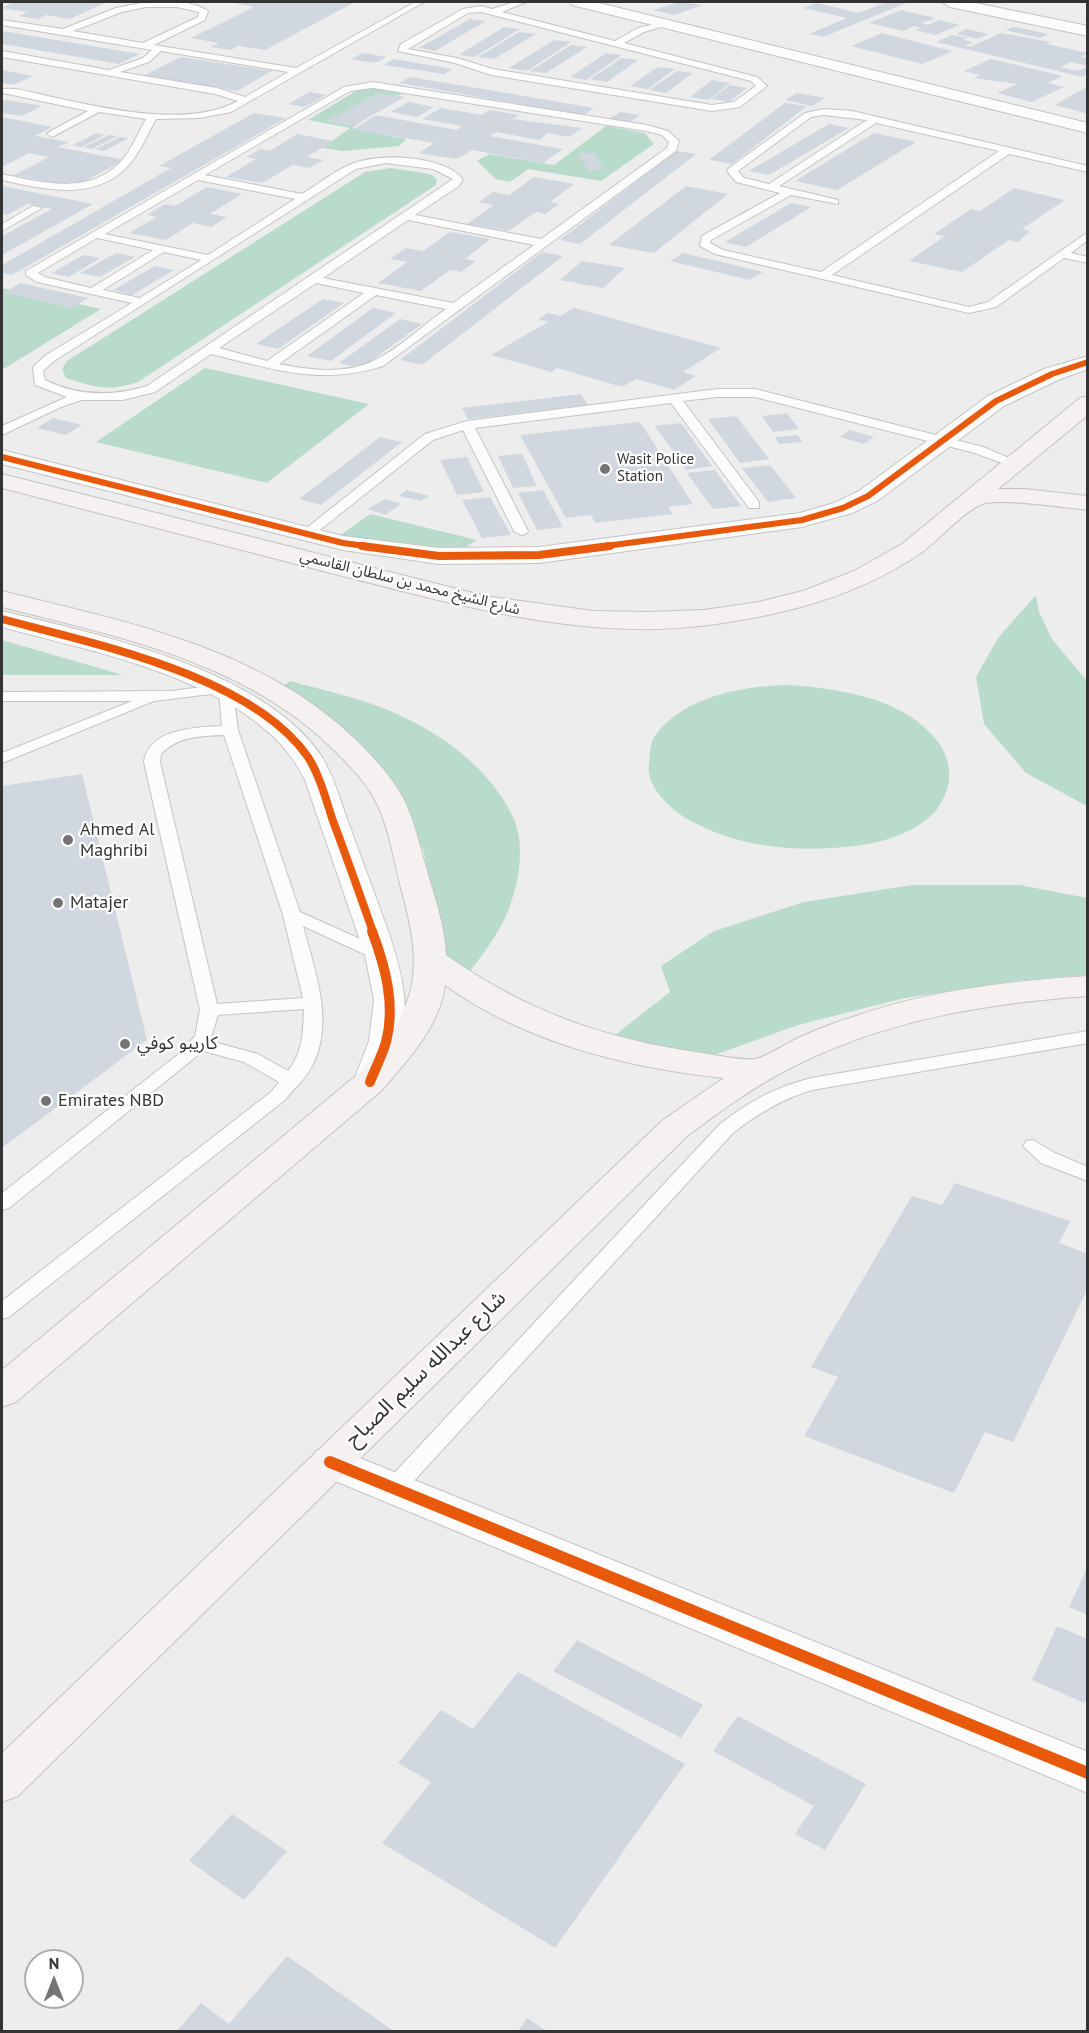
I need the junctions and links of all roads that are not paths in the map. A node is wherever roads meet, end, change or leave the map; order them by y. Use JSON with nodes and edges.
{"nodes":[{"id":1,"x":420,"y":2,"type":"edge"},
{"id":2,"x":522,"y":2,"type":"edge"},
{"id":3,"x":578,"y":2,"type":"edge"},
{"id":4,"x":950,"y":2,"type":"edge"},
{"id":5,"x":493,"y":12,"type":"junction"},
{"id":6,"x":2,"y":22,"type":"edge"},
{"id":7,"x":665,"y":23,"type":"junction"},
{"id":8,"x":1088,"y":31,"type":"edge"},
{"id":9,"x":64,"y":32,"type":"junction"},
{"id":10,"x":615,"y":44,"type":"junction"},
{"id":11,"x":144,"y":46,"type":"junction"},
{"id":12,"x":159,"y":48,"type":"junction"},
{"id":13,"x":2,"y":54,"type":"edge"},
{"id":14,"x":297,"y":71,"type":"junction"},
{"id":15,"x":105,"y":72,"type":"junction"},
{"id":16,"x":6,"y":91,"type":"dead end"},
{"id":17,"x":245,"y":100,"type":"junction"},
{"id":18,"x":619,"y":101,"type":"junction"},
{"id":19,"x":100,"y":108,"type":"junction"},
{"id":20,"x":152,"y":117,"type":"junction"},
{"id":21,"x":592,"y":119,"type":"junction"},
{"id":22,"x":875,"y":119,"type":"junction"},
{"id":23,"x":1088,"y":128,"type":"edge"},
{"id":24,"x":52,"y":134,"type":"dead end"},
{"id":25,"x":1008,"y":150,"type":"junction"},
{"id":26,"x":1088,"y":169,"type":"edge"},
{"id":27,"x":2,"y":177,"type":"edge"},
{"id":28,"x":198,"y":177,"type":"junction"},
{"id":29,"x":771,"y":188,"type":"junction"},
{"id":30,"x":789,"y":192,"type":"junction"},
{"id":31,"x":305,"y":198,"type":"junction"},
{"id":32,"x":834,"y":202,"type":"dead end"},
{"id":33,"x":37,"y":208,"type":"dead end"},
{"id":34,"x":407,"y":217,"type":"junction"},
{"id":35,"x":2,"y":228,"type":"edge"},
{"id":36,"x":96,"y":234,"type":"junction"},
{"id":37,"x":1088,"y":235,"type":"edge"},
{"id":38,"x":543,"y":243,"type":"junction"},
{"id":39,"x":162,"y":249,"type":"junction"},
{"id":40,"x":1062,"y":254,"type":"junction"},
{"id":41,"x":209,"y":258,"type":"junction"},
{"id":42,"x":1088,"y":260,"type":"edge"},
{"id":43,"x":822,"y":277,"type":"junction"},
{"id":44,"x":316,"y":280,"type":"junction"},
{"id":45,"x":374,"y":291,"type":"junction"},
{"id":46,"x":92,"y":292,"type":"junction"},
{"id":47,"x":142,"y":302,"type":"junction"},
{"id":48,"x":454,"y":308,"type":"junction"},
{"id":49,"x":212,"y":350,"type":"junction"},
{"id":50,"x":1088,"y":362,"type":"edge"},
{"id":51,"x":271,"y":364,"type":"junction"},
{"id":52,"x":51,"y":388,"type":"junction"},
{"id":53,"x":81,"y":397,"type":"junction"},
{"id":54,"x":675,"y":399,"type":"junction"},
{"id":55,"x":1088,"y":403,"type":"edge"},
{"id":56,"x":22,"y":419,"type":"junction"},
{"id":57,"x":466,"y":425,"type":"junction"},
{"id":58,"x":2,"y":431,"type":"edge"},
{"id":59,"x":941,"y":441,"type":"junction"},
{"id":60,"x":2,"y":457,"type":"edge"},
{"id":61,"x":1020,"y":459,"type":"junction"},
{"id":62,"x":2,"y":481,"type":"edge"},
{"id":63,"x":974,"y":497,"type":"junction"},
{"id":64,"x":1088,"y":503,"type":"edge"},
{"id":65,"x":754,"y":505,"type":"dead end"},
{"id":66,"x":521,"y":531,"type":"dead end"},
{"id":67,"x":306,"y":534,"type":"junction"},
{"id":68,"x":2,"y":598,"type":"edge"},
{"id":69,"x":2,"y":619,"type":"edge"},
{"id":70,"x":222,"y":690,"type":"junction"},
{"id":71,"x":2,"y":696,"type":"edge"},
{"id":72,"x":158,"y":696,"type":"junction"},
{"id":73,"x":230,"y":730,"type":"junction"},
{"id":74,"x":2,"y":758,"type":"edge"},
{"id":75,"x":292,"y":915,"type":"junction"},
{"id":76,"x":381,"y":955,"type":"junction"},
{"id":77,"x":433,"y":961,"type":"junction"},
{"id":78,"x":1088,"y":986,"type":"edge"},
{"id":79,"x":313,"y":1003,"type":"junction"},
{"id":80,"x":209,"y":1010,"type":"junction"},
{"id":81,"x":1088,"y":1037,"type":"edge"},
{"id":82,"x":201,"y":1044,"type":"junction"},
{"id":83,"x":758,"y":1070,"type":"junction"},
{"id":84,"x":292,"y":1082,"type":"junction"},
{"id":85,"x":370,"y":1082,"type":"junction"},
{"id":86,"x":1033,"y":1146,"type":"dead end"},
{"id":87,"x":1088,"y":1175,"type":"edge"},
{"id":88,"x":2,"y":1203,"type":"edge"},
{"id":89,"x":2,"y":1312,"type":"edge"},
{"id":90,"x":5,"y":1386,"type":"edge"},
{"id":91,"x":330,"y":1462,"type":"junction"},
{"id":92,"x":392,"y":1490,"type":"junction"},
{"id":93,"x":1088,"y":1773,"type":"edge"},
{"id":94,"x":2,"y":1782,"type":"edge"}],
"edges":[{"from":1,"to":14,"type":"lane"},
{"from":2,"to":5,"type":"lane"},
{"from":3,"to":7,"type":"street"},
{"from":4,"to":8,"type":"street"},
{"from":5,"to":10,"type":"lane"},
{"from":5,"to":18,"type":"lane"},
{"from":6,"to":9,"type":"lane"},
{"from":7,"to":10,"type":"lane"},
{"from":7,"to":23,"type":"street"},
{"from":9,"to":11,"type":"lane"},
{"from":9,"to":11,"type":"lane"},
{"from":10,"to":18,"type":"lane"},
{"from":11,"to":12,"type":"lane"},
{"from":12,"to":14,"type":"lane"},
{"from":12,"to":15,"type":"lane"},
{"from":13,"to":15,"type":"lane"},
{"from":14,"to":17,"type":"lane"},
{"from":15,"to":17,"type":"lane"},
{"from":16,"to":19,"type":"lane"},
{"from":17,"to":20,"type":"lane"},
{"from":18,"to":21,"type":"lane"},
{"from":19,"to":20,"type":"lane"},
{"from":19,"to":24,"type":"lane"},
{"from":20,"to":27,"type":"lane"},
{"from":21,"to":28,"type":"lane"},
{"from":21,"to":38,"type":"lane"},
{"from":22,"to":25,"type":"lane"},
{"from":22,"to":29,"type":"lane"},
{"from":22,"to":29,"type":"lane"},
{"from":25,"to":26,"type":"lane"},
{"from":25,"to":43,"type":"lane"},
{"from":28,"to":31,"type":"lane"},
{"from":28,"to":36,"type":"lane"},
{"from":29,"to":30,"type":"lane"},
{"from":30,"to":32,"type":"lane"},
{"from":30,"to":43,"type":"lane"},
{"from":31,"to":34,"type":"lane"},
{"from":31,"to":41,"type":"lane"},
{"from":33,"to":35,"type":"lane"},
{"from":34,"to":38,"type":"lane"},
{"from":34,"to":44,"type":"lane"},
{"from":36,"to":39,"type":"lane"},
{"from":36,"to":46,"type":"lane"},
{"from":37,"to":40,"type":"lane"},
{"from":38,"to":48,"type":"lane"},
{"from":39,"to":41,"type":"lane"},
{"from":39,"to":46,"type":"lane"},
{"from":40,"to":42,"type":"lane"},
{"from":40,"to":43,"type":"lane"},
{"from":41,"to":47,"type":"lane"},
{"from":44,"to":45,"type":"lane"},
{"from":44,"to":49,"type":"lane"},
{"from":45,"to":48,"type":"lane"},
{"from":45,"to":51,"type":"lane"},
{"from":46,"to":47,"type":"lane"},
{"from":47,"to":52,"type":"lane"},
{"from":48,"to":51,"type":"lane"},
{"from":49,"to":51,"type":"lane"},
{"from":49,"to":53,"type":"lane"},
{"from":50,"to":59,"type":"street"},
{"from":52,"to":53,"type":"lane"},
{"from":52,"to":56,"type":"lane"},
{"from":53,"to":56,"type":"lane"},
{"from":54,"to":57,"type":"lane"},
{"from":54,"to":59,"type":"lane"},
{"from":54,"to":65,"type":"lane"},
{"from":55,"to":61,"type":"main road","name":"شارع الشيخ محمد بن سلطان القاسمي"},
{"from":56,"to":58,"type":"lane"},
{"from":57,"to":66,"type":"lane"},
{"from":57,"to":67,"type":"lane"},
{"from":59,"to":61,"type":"lane"},
{"from":59,"to":67,"type":"street"},
{"from":60,"to":67,"type":"street"},
{"from":61,"to":63,"type":"main road","name":"شارع الشيخ محمد بن سلطان القاسمي"},
{"from":62,"to":63,"type":"main road","name":"شارع الشيخ محمد بن سلطان القاسمي"},
{"from":63,"to":64,"type":"main road"},
{"from":68,"to":77,"type":"main road"},
{"from":69,"to":70,"type":"street"},
{"from":70,"to":72,"type":"lane"},
{"from":70,"to":73,"type":"lane"},
{"from":70,"to":76,"type":"street"},
{"from":71,"to":72,"type":"lane"},
{"from":72,"to":74,"type":"lane"},
{"from":73,"to":75,"type":"lane"},
{"from":73,"to":80,"type":"lane"},
{"from":75,"to":76,"type":"lane"},
{"from":75,"to":79,"type":"lane"},
{"from":76,"to":85,"type":"street"},
{"from":77,"to":83,"type":"main road"},
{"from":77,"to":85,"type":"main road"},
{"from":78,"to":83,"type":"main road","name":"شارع عبدالله سليم الصباح"},
{"from":79,"to":80,"type":"lane"},
{"from":79,"to":84,"type":"lane"},
{"from":80,"to":82,"type":"lane"},
{"from":81,"to":92,"type":"lane"},
{"from":82,"to":84,"type":"lane"},
{"from":82,"to":88,"type":"lane"},
{"from":83,"to":91,"type":"main road","name":"شارع عبدالله سليم الصباح"},
{"from":84,"to":89,"type":"lane"},
{"from":85,"to":90,"type":"main road"},
{"from":86,"to":87,"type":"lane"},
{"from":91,"to":92,"type":"street"},
{"from":91,"to":94,"type":"main road","name":"شارع عبدالله سليم الصباح"},
{"from":92,"to":93,"type":"street"}]}
